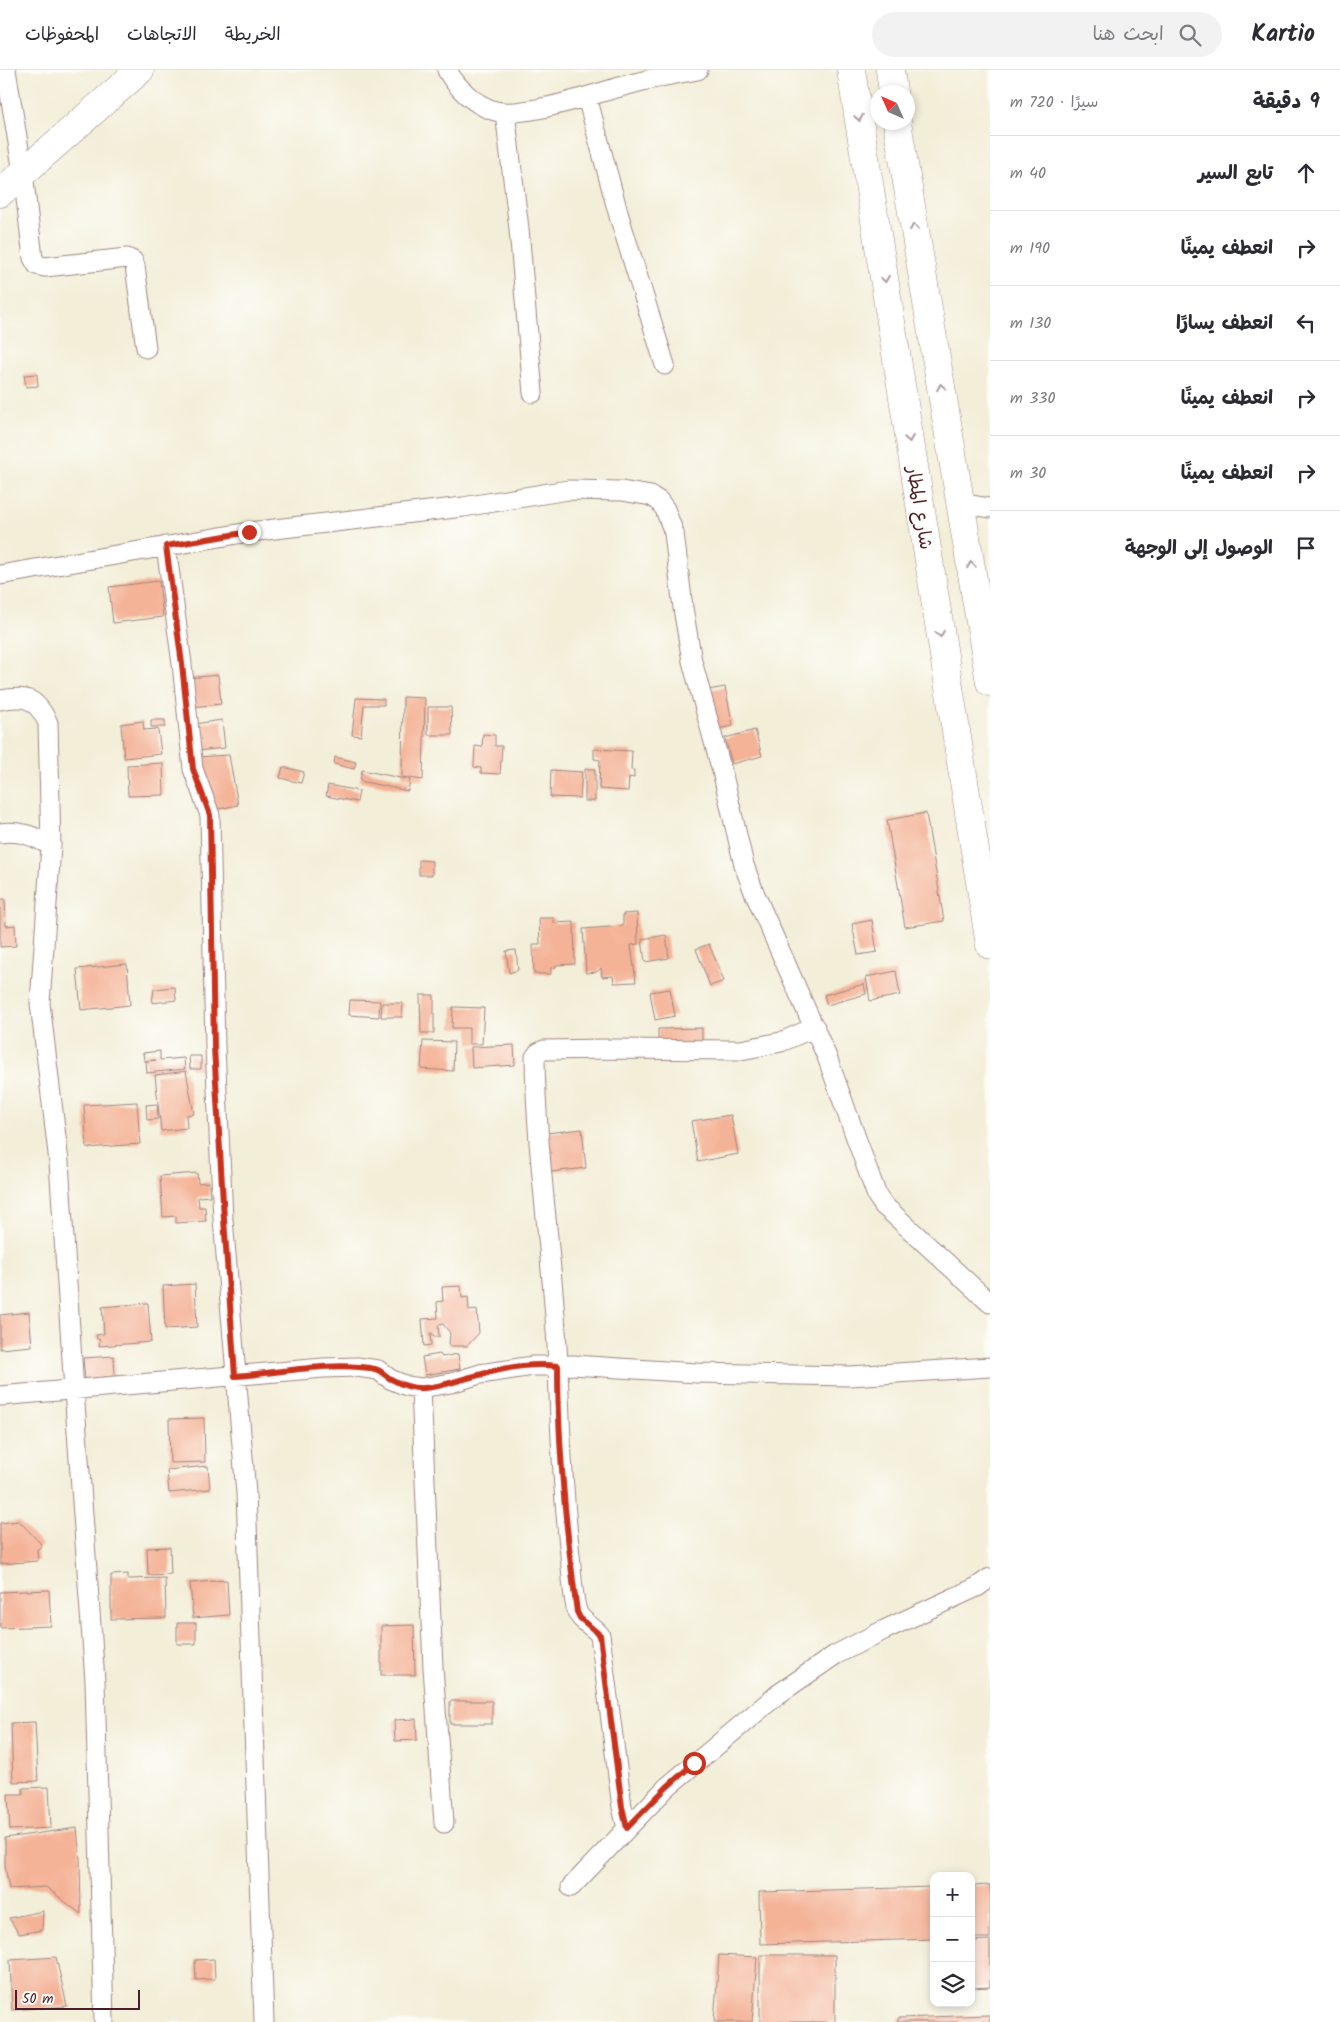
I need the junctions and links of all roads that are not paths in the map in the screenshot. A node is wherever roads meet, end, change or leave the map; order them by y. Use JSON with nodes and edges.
{"nodes":[{"id":1,"x":6,"y":70,"type":"edge"},
{"id":2,"x":140,"y":70,"type":"edge"},
{"id":3,"x":447,"y":70,"type":"edge"},
{"id":4,"x":698,"y":70,"type":"edge"},
{"id":5,"x":851,"y":70,"type":"edge"},
{"id":6,"x":890,"y":70,"type":"edge"},
{"id":7,"x":892,"y":85,"type":"edge"},
{"id":8,"x":587,"y":97,"type":"junction"},
{"id":9,"x":505,"y":112,"type":"junction"},
{"id":10,"x":899,"y":130,"type":"edge"},
{"id":11,"x":23,"y":173,"type":"junction"},
{"id":12,"x":0,"y":193,"type":"edge"},
{"id":13,"x":146,"y":348,"type":"dead end"},
{"id":14,"x":665,"y":366,"type":"dead end"},
{"id":15,"x":532,"y":393,"type":"dead end"},
{"id":16,"x":960,"y":503,"type":"junction"},
{"id":17,"x":990,"y":508,"type":"edge"},
{"id":18,"x":166,"y":546,"type":"junction"},
{"id":19,"x":0,"y":575,"type":"edge"},
{"id":20,"x":975,"y":593,"type":"junction"},
{"id":21,"x":934,"y":599,"type":"junction"},
{"id":22,"x":990,"y":682,"type":"edge"},
{"id":23,"x":0,"y":700,"type":"edge"},
{"id":24,"x":0,"y":833,"type":"edge"},
{"id":25,"x":51,"y":846,"type":"junction"},
{"id":26,"x":990,"y":945,"type":"edge"},
{"id":27,"x":814,"y":1027,"type":"junction"},
{"id":28,"x":990,"y":1302,"type":"edge"},
{"id":29,"x":558,"y":1366,"type":"junction"},
{"id":30,"x":990,"y":1367,"type":"edge"},
{"id":31,"x":235,"y":1376,"type":"junction"},
{"id":32,"x":421,"y":1388,"type":"junction"},
{"id":33,"x":74,"y":1390,"type":"junction"},
{"id":34,"x":0,"y":1396,"type":"edge"},
{"id":35,"x":986,"y":1585,"type":"edge"},
{"id":36,"x":444,"y":1823,"type":"dead end"},
{"id":37,"x":627,"y":1828,"type":"junction"},
{"id":38,"x":571,"y":1887,"type":"dead end"},
{"id":39,"x":104,"y":2022,"type":"edge"},
{"id":40,"x":264,"y":2022,"type":"edge"}],
"edges":[{"from":1,"to":11,"type":"street"},
{"from":2,"to":11,"type":"street"},
{"from":3,"to":9,"type":"street"},
{"from":4,"to":8,"type":"street"},
{"from":5,"to":21,"type":"street","name":"شارع المطار","one_way":true},
{"from":6,"to":7,"type":"street"},
{"from":8,"to":9,"type":"street"},
{"from":8,"to":14,"type":"street"},
{"from":9,"to":15,"type":"street"},
{"from":16,"to":10,"type":"street","one_way":true},
{"from":11,"to":12,"type":"street"},
{"from":11,"to":13,"type":"street"},
{"from":16,"to":17,"type":"street"},
{"from":20,"to":16,"type":"street","one_way":true},
{"from":18,"to":19,"type":"street"},
{"from":18,"to":27,"type":"street"},
{"from":18,"to":31,"type":"street"},
{"from":20,"to":21,"type":"street"},
{"from":20,"to":22,"type":"street"},
{"from":21,"to":26,"type":"street","name":"شارع المطار","one_way":true},
{"from":23,"to":25,"type":"street"},
{"from":24,"to":25,"type":"street"},
{"from":25,"to":33,"type":"street"},
{"from":27,"to":28,"type":"street"},
{"from":27,"to":29,"type":"street"},
{"from":29,"to":30,"type":"street"},
{"from":29,"to":32,"type":"street"},
{"from":29,"to":37,"type":"street"},
{"from":31,"to":32,"type":"street"},
{"from":31,"to":33,"type":"street"},
{"from":31,"to":40,"type":"street"},
{"from":32,"to":36,"type":"street"},
{"from":33,"to":34,"type":"street"},
{"from":33,"to":39,"type":"street"},
{"from":35,"to":37,"type":"street"},
{"from":37,"to":38,"type":"street"}]}
